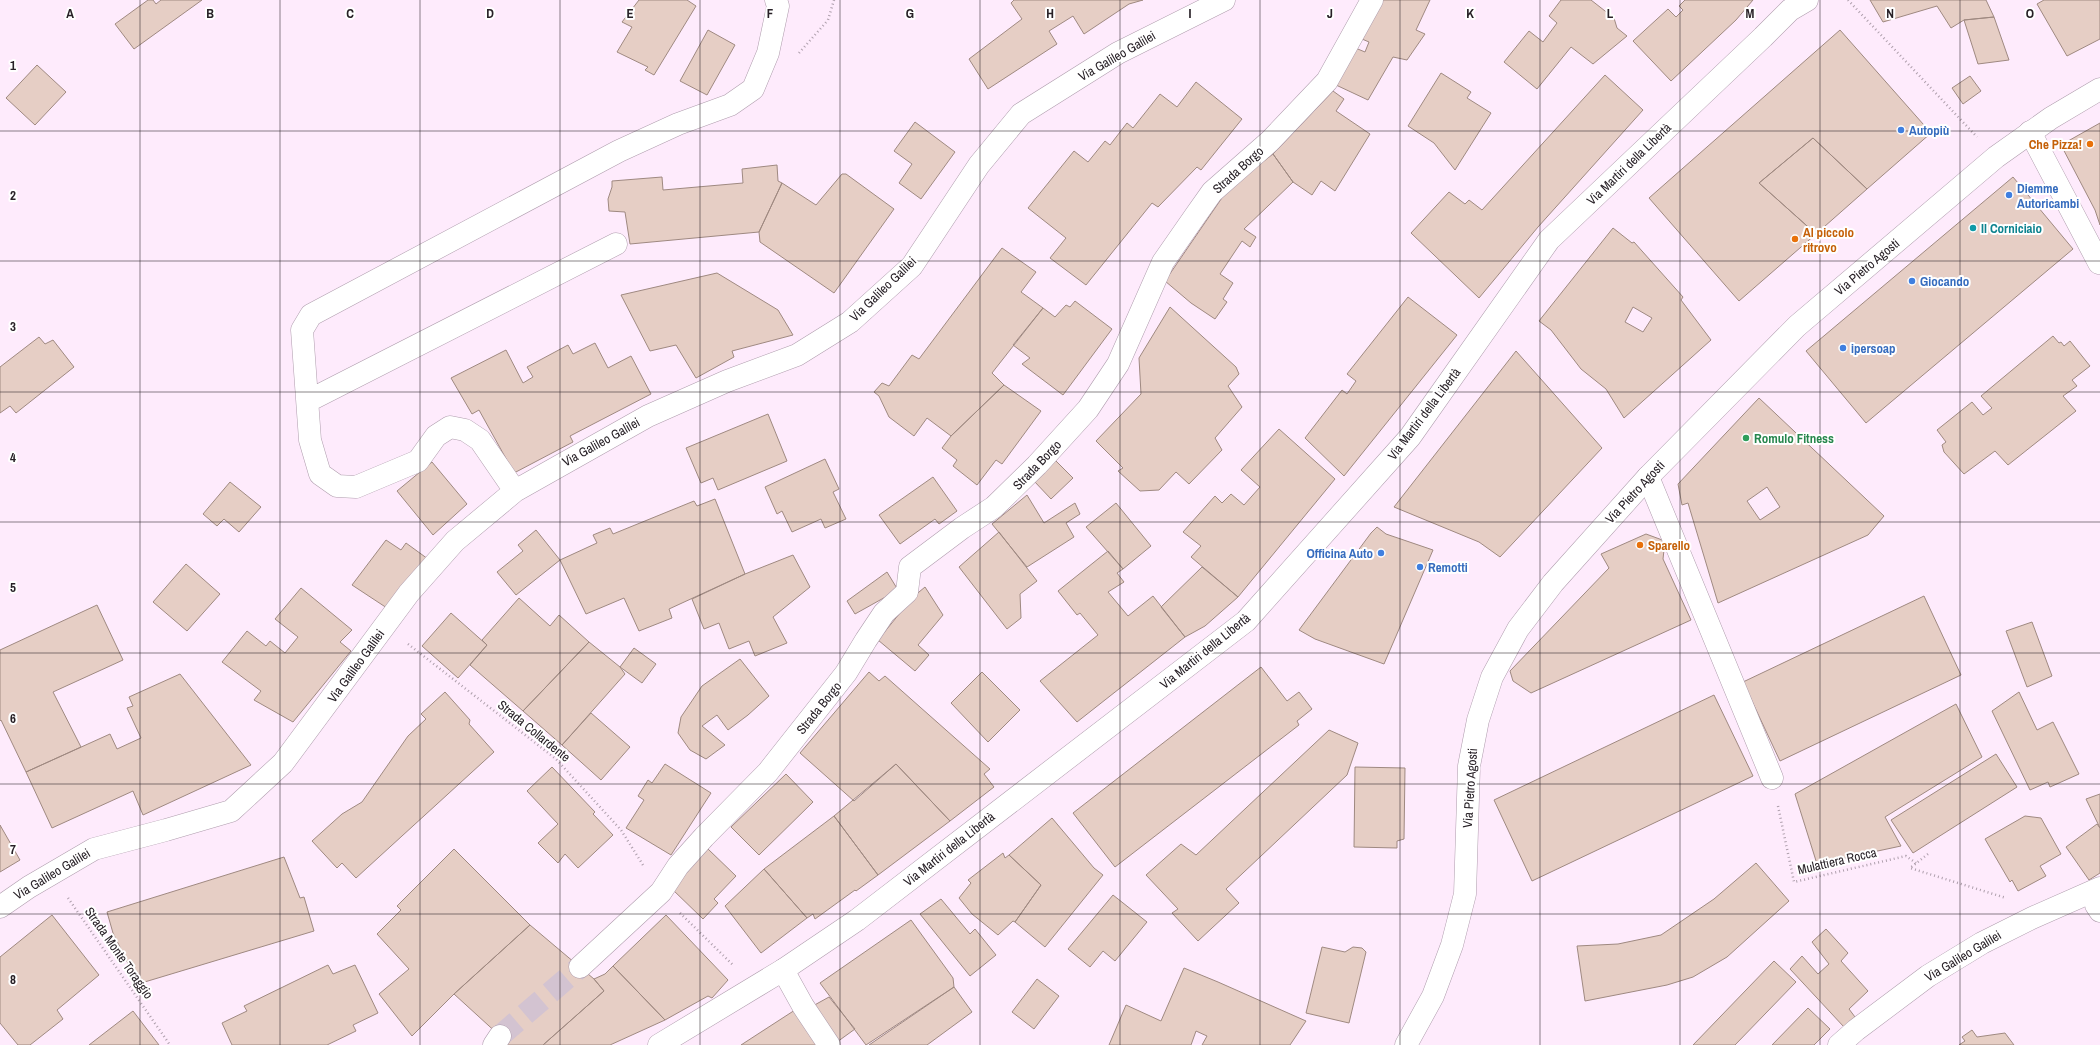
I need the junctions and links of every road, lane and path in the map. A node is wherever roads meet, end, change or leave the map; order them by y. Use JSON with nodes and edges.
{"nodes":[{"id":1,"x":776,"y":0,"type":"edge"},
{"id":2,"x":834,"y":0,"type":"edge"},
{"id":3,"x":1224,"y":0,"type":"edge"},
{"id":4,"x":1372,"y":0,"type":"edge"},
{"id":5,"x":1848,"y":0,"type":"edge"},
{"id":6,"x":1795,"y":3,"type":"edge"},
{"id":7,"x":763,"y":64,"type":"junction"},
{"id":8,"x":2100,"y":89,"type":"edge"},
{"id":9,"x":2030,"y":132,"type":"junction"},
{"id":10,"x":1996,"y":157,"type":"junction"},
{"id":11,"x":616,"y":244,"type":"dead end"},
{"id":12,"x":2099,"y":263,"type":"edge"},
{"id":13,"x":308,"y":400,"type":"junction"},
{"id":14,"x":1648,"y":476,"type":"junction"},
{"id":15,"x":515,"y":491,"type":"junction"},
{"id":16,"x":386,"y":626,"type":"junction"},
{"id":17,"x":1772,"y":778,"type":"joint"},
{"id":18,"x":1928,"y":854,"type":"dead end"},
{"id":19,"x":1916,"y":863,"type":"junction"},
{"id":20,"x":51,"y":874,"type":"junction"},
{"id":21,"x":661,"y":892,"type":"junction"},
{"id":22,"x":2098,"y":897,"type":"edge"},
{"id":23,"x":2011,"y":900,"type":"dead end"},
{"id":24,"x":0,"y":906,"type":"edge"},
{"id":25,"x":580,"y":967,"type":"tunnel mouth"},
{"id":26,"x":783,"y":970,"type":"junction"},
{"id":27,"x":748,"y":992,"type":"junction"},
{"id":28,"x":661,"y":1044,"type":"edge"},
{"id":29,"x":170,"y":1045,"type":"edge"},
{"id":30,"x":830,"y":1045,"type":"edge"},
{"id":31,"x":1406,"y":1045,"type":"edge"},
{"id":32,"x":1840,"y":1045,"type":"edge"}],
"edges":[{"from":1,"to":7,"type":"street"},
{"from":2,"to":7,"type":"path"},
{"from":3,"to":15,"type":"street","name":"Via Galileo Galilei"},
{"from":4,"to":21,"type":"street","name":"Strada Borgo"},
{"from":5,"to":10,"type":"path"},
{"from":6,"to":26,"type":"street","name":"Via Martiri della Libertà"},
{"from":7,"to":13,"type":"street"},
{"from":8,"to":9,"type":"street","name":"Via Pietro Agosti"},
{"from":9,"to":10,"type":"street","name":"Via Pietro Agosti"},
{"from":9,"to":12,"type":"street"},
{"from":10,"to":14,"type":"street","name":"Via Pietro Agosti"},
{"from":11,"to":13,"type":"street"},
{"from":13,"to":15,"type":"street"},
{"from":14,"to":17,"type":"street"},
{"from":14,"to":31,"type":"street","name":"Via Pietro Agosti"},
{"from":15,"to":16,"type":"street","name":"Via Galileo Galilei"},
{"from":16,"to":20,"type":"street","name":"Via Galileo Galilei"},
{"from":16,"to":21,"type":"path","name":"Strada Collardente"},
{"from":17,"to":19,"type":"path","name":"Mulattiera Rocca"},
{"from":18,"to":19,"type":"path"},
{"from":19,"to":23,"type":"path"},
{"from":20,"to":24,"type":"street","name":"Via Galileo Galilei"},
{"from":20,"to":29,"type":"path","name":"Strada Monte Toraggio"},
{"from":21,"to":25,"type":"street","name":"Strada Borgo"},
{"from":21,"to":27,"type":"path"},
{"from":22,"to":32,"type":"street","name":"Via Galileo Galilei"},
{"from":26,"to":27,"type":"street","name":"Via Martiri della Libertà"},
{"from":26,"to":30,"type":"street"},
{"from":27,"to":28,"type":"street","name":"Via Martiri della Libertà"}]}
